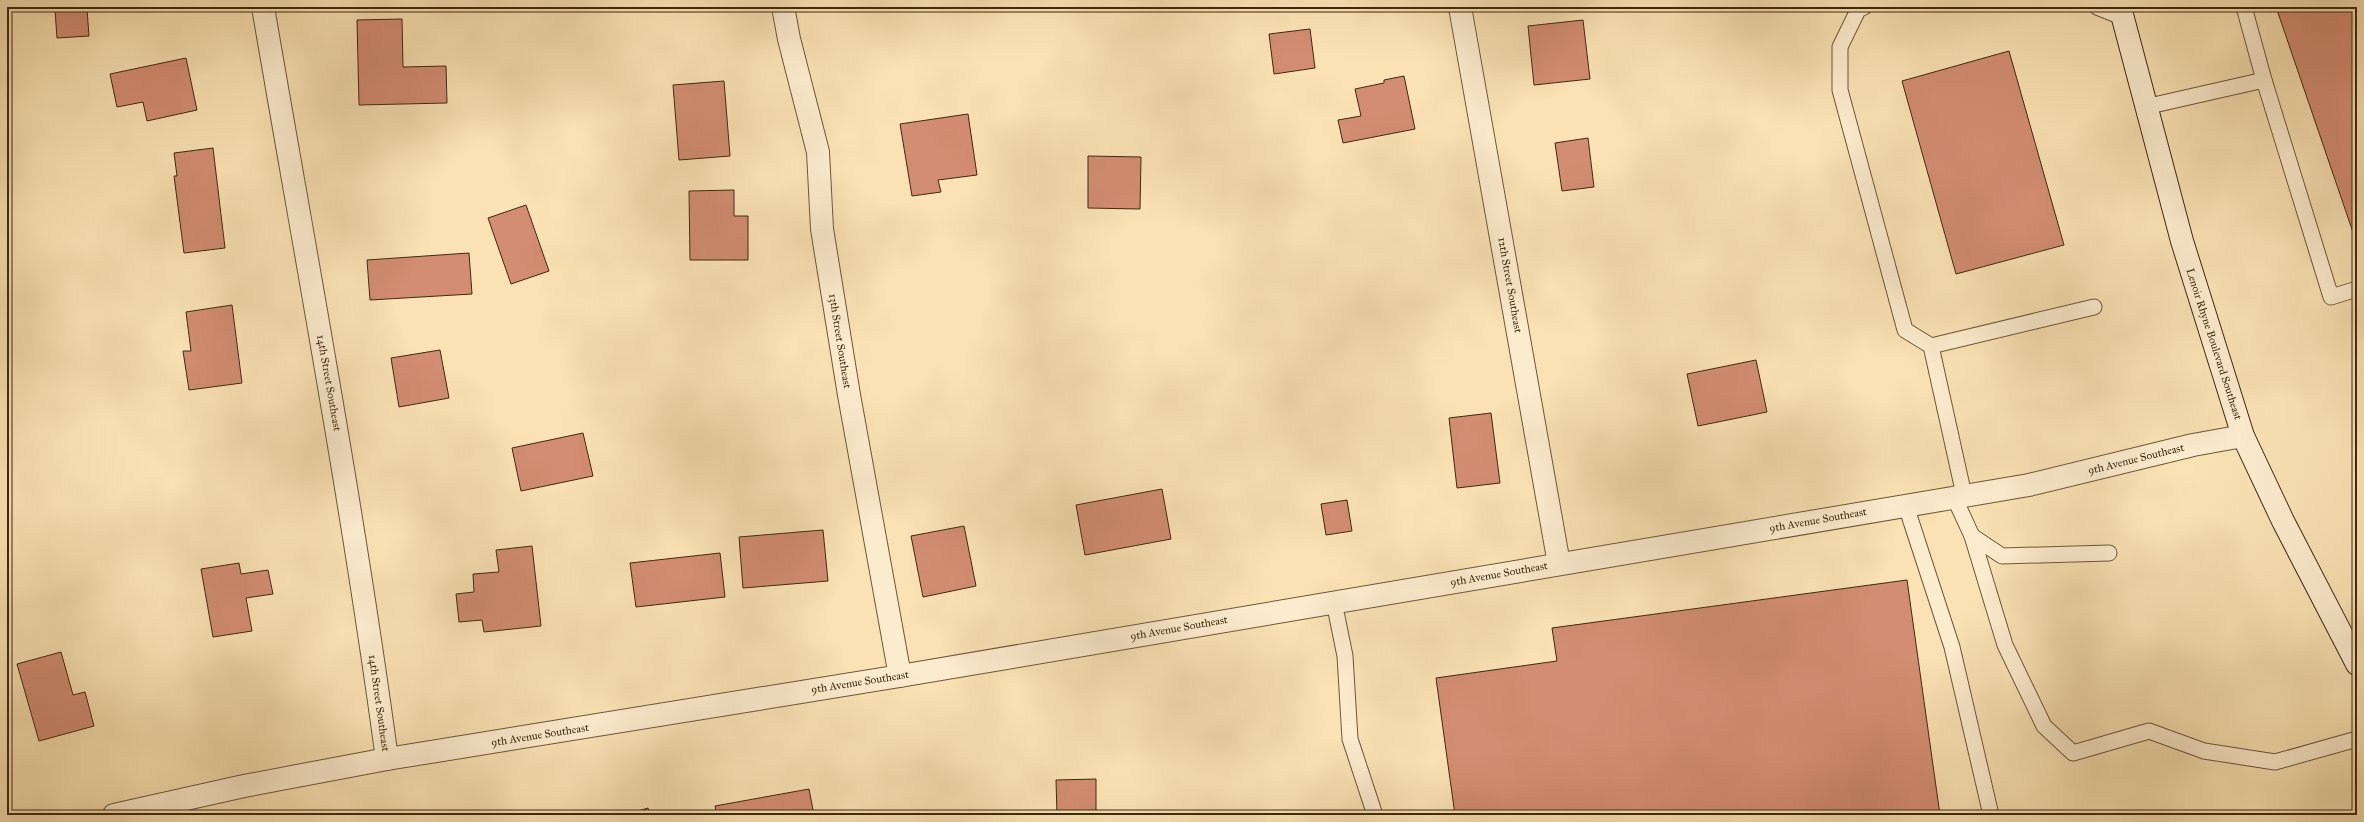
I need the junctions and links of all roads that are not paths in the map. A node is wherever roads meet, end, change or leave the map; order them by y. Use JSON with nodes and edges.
{"nodes":[{"id":1,"x":263,"y":7,"type":"edge"},
{"id":2,"x":783,"y":7,"type":"edge"},
{"id":3,"x":1460,"y":7,"type":"edge"},
{"id":4,"x":1864,"y":7,"type":"edge"},
{"id":5,"x":2097,"y":7,"type":"edge"},
{"id":6,"x":2244,"y":7,"type":"edge"},
{"id":7,"x":2121,"y":12,"type":"edge"},
{"id":8,"x":2264,"y":80,"type":"junction"},
{"id":9,"x":2145,"y":107,"type":"junction"},
{"id":10,"x":2357,"y":289,"type":"edge"},
{"id":11,"x":2094,"y":307,"type":"dead end"},
{"id":12,"x":1931,"y":346,"type":"junction"},
{"id":13,"x":2243,"y":436,"type":"junction"},
{"id":14,"x":1959,"y":496,"type":"junction"},
{"id":15,"x":1906,"y":506,"type":"junction"},
{"id":16,"x":1972,"y":536,"type":"junction"},
{"id":17,"x":2109,"y":553,"type":"dead end"},
{"id":18,"x":1559,"y":564,"type":"junction"},
{"id":19,"x":1334,"y":602,"type":"junction"},
{"id":20,"x":2357,"y":664,"type":"edge"},
{"id":21,"x":900,"y":676,"type":"junction"},
{"id":22,"x":2357,"y":739,"type":"edge"},
{"id":23,"x":387,"y":759,"type":"junction"},
{"id":24,"x":114,"y":815,"type":"edge"},
{"id":25,"x":1375,"y":815,"type":"edge"},
{"id":26,"x":1991,"y":815,"type":"edge"}],
"edges":[{"from":1,"to":23,"type":"street","name":"14th Street Southeast"},
{"from":2,"to":21,"type":"street","name":"13th Street Southeast"},
{"from":3,"to":18,"type":"street","name":"12th Street Southeast"},
{"from":4,"to":12,"type":"lane"},
{"from":5,"to":7,"type":"lane"},
{"from":6,"to":8,"type":"lane"},
{"from":7,"to":9,"type":"street","name":"Lenoir Rhyne Boulevard Southeast"},
{"from":8,"to":9,"type":"lane"},
{"from":8,"to":10,"type":"lane"},
{"from":9,"to":13,"type":"street","name":"Lenoir Rhyne Boulevard Southeast"},
{"from":11,"to":12,"type":"lane"},
{"from":12,"to":14,"type":"lane"},
{"from":13,"to":14,"type":"street","name":"9th Avenue Southeast"},
{"from":13,"to":20,"type":"street","name":"Lenoir Rhyne Boulevard Southeast"},
{"from":14,"to":15,"type":"street","name":"9th Avenue Southeast"},
{"from":14,"to":16,"type":"lane"},
{"from":15,"to":18,"type":"street","name":"9th Avenue Southeast"},
{"from":15,"to":26,"type":"lane"},
{"from":16,"to":17,"type":"lane"},
{"from":16,"to":22,"type":"lane"},
{"from":18,"to":19,"type":"street","name":"9th Avenue Southeast"},
{"from":19,"to":21,"type":"street","name":"9th Avenue Southeast"},
{"from":19,"to":25,"type":"lane"},
{"from":21,"to":23,"type":"street","name":"9th Avenue Southeast"},
{"from":23,"to":24,"type":"street","name":"9th Avenue Southeast"}]}
